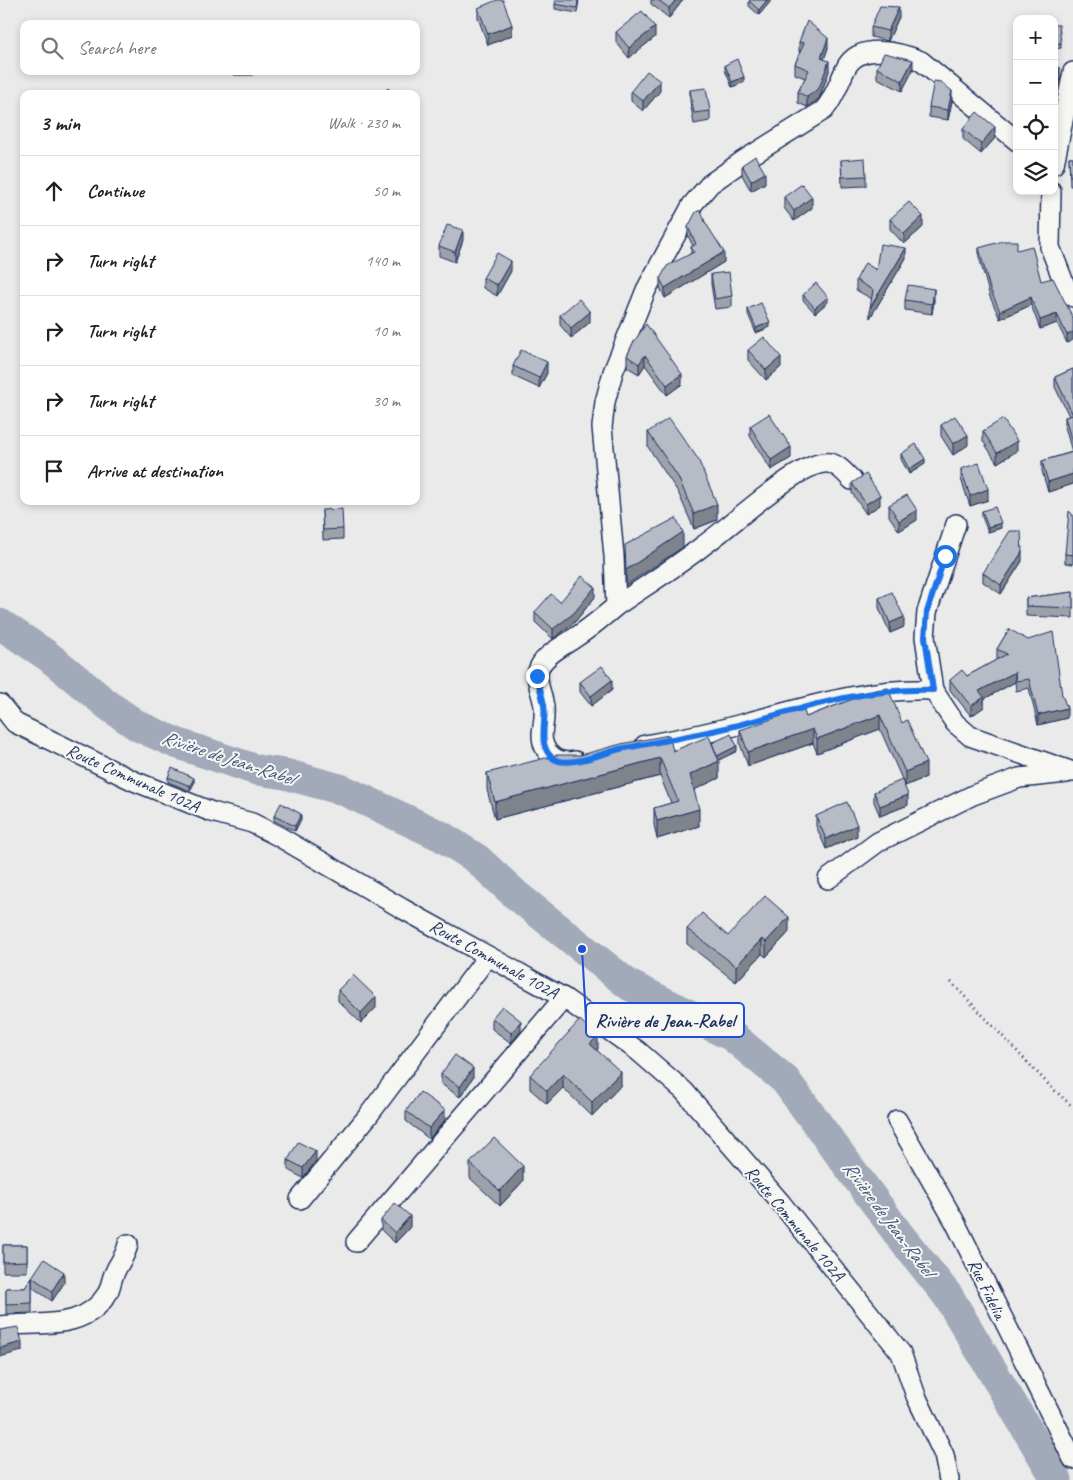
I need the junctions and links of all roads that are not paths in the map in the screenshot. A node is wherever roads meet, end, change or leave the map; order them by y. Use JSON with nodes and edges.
{"nodes":[{"id":1,"x":1072,"y":76,"type":"edge"},
{"id":2,"x":1013,"y":138,"type":"edge"},
{"id":3,"x":1057,"y":150,"type":"edge"},
{"id":4,"x":1051,"y":195,"type":"edge"},
{"id":5,"x":1073,"y":297,"type":"edge"},
{"id":6,"x":852,"y":480,"type":"dead end"},
{"id":7,"x":956,"y":524,"type":"dead end"},
{"id":8,"x":616,"y":606,"type":"junction"},
{"id":9,"x":933,"y":690,"type":"junction"},
{"id":10,"x":0,"y":704,"type":"edge"},
{"id":11,"x":8,"y":723,"type":"edge"},
{"id":12,"x":627,"y":748,"type":"edge"},
{"id":13,"x":589,"y":757,"type":"edge"},
{"id":14,"x":1073,"y":772,"type":"edge"},
{"id":15,"x":828,"y":879,"type":"dead end"},
{"id":16,"x":488,"y":956,"type":"junction"},
{"id":17,"x":564,"y":998,"type":"junction"},
{"id":18,"x":897,"y":1120,"type":"dead end"},
{"id":19,"x":300,"y":1199,"type":"dead end"},
{"id":20,"x":356,"y":1242,"type":"dead end"},
{"id":21,"x":128,"y":1244,"type":"dead end"},
{"id":22,"x":0,"y":1326,"type":"edge"},
{"id":23,"x":1073,"y":1459,"type":"edge"},
{"id":24,"x":949,"y":1480,"type":"edge"}],
"edges":[{"from":1,"to":3,"type":"street"},
{"from":2,"to":8,"type":"street"},
{"from":4,"to":5,"type":"street"},
{"from":6,"to":8,"type":"street"},
{"from":7,"to":9,"type":"street"},
{"from":8,"to":13,"type":"street"},
{"from":9,"to":12,"type":"street"},
{"from":9,"to":14,"type":"street"},
{"from":10,"to":11,"type":"street","name":"Route Communale 102A"},
{"from":11,"to":16,"type":"street","name":"Route Communale 102A"},
{"from":14,"to":15,"type":"street"},
{"from":16,"to":17,"type":"street","name":"Route Communale 102A"},
{"from":16,"to":19,"type":"street"},
{"from":17,"to":20,"type":"street"},
{"from":17,"to":24,"type":"street","name":"Route Communale 102A"},
{"from":18,"to":23,"type":"street","name":"Rue Fidelia"},
{"from":21,"to":22,"type":"street"}]}
